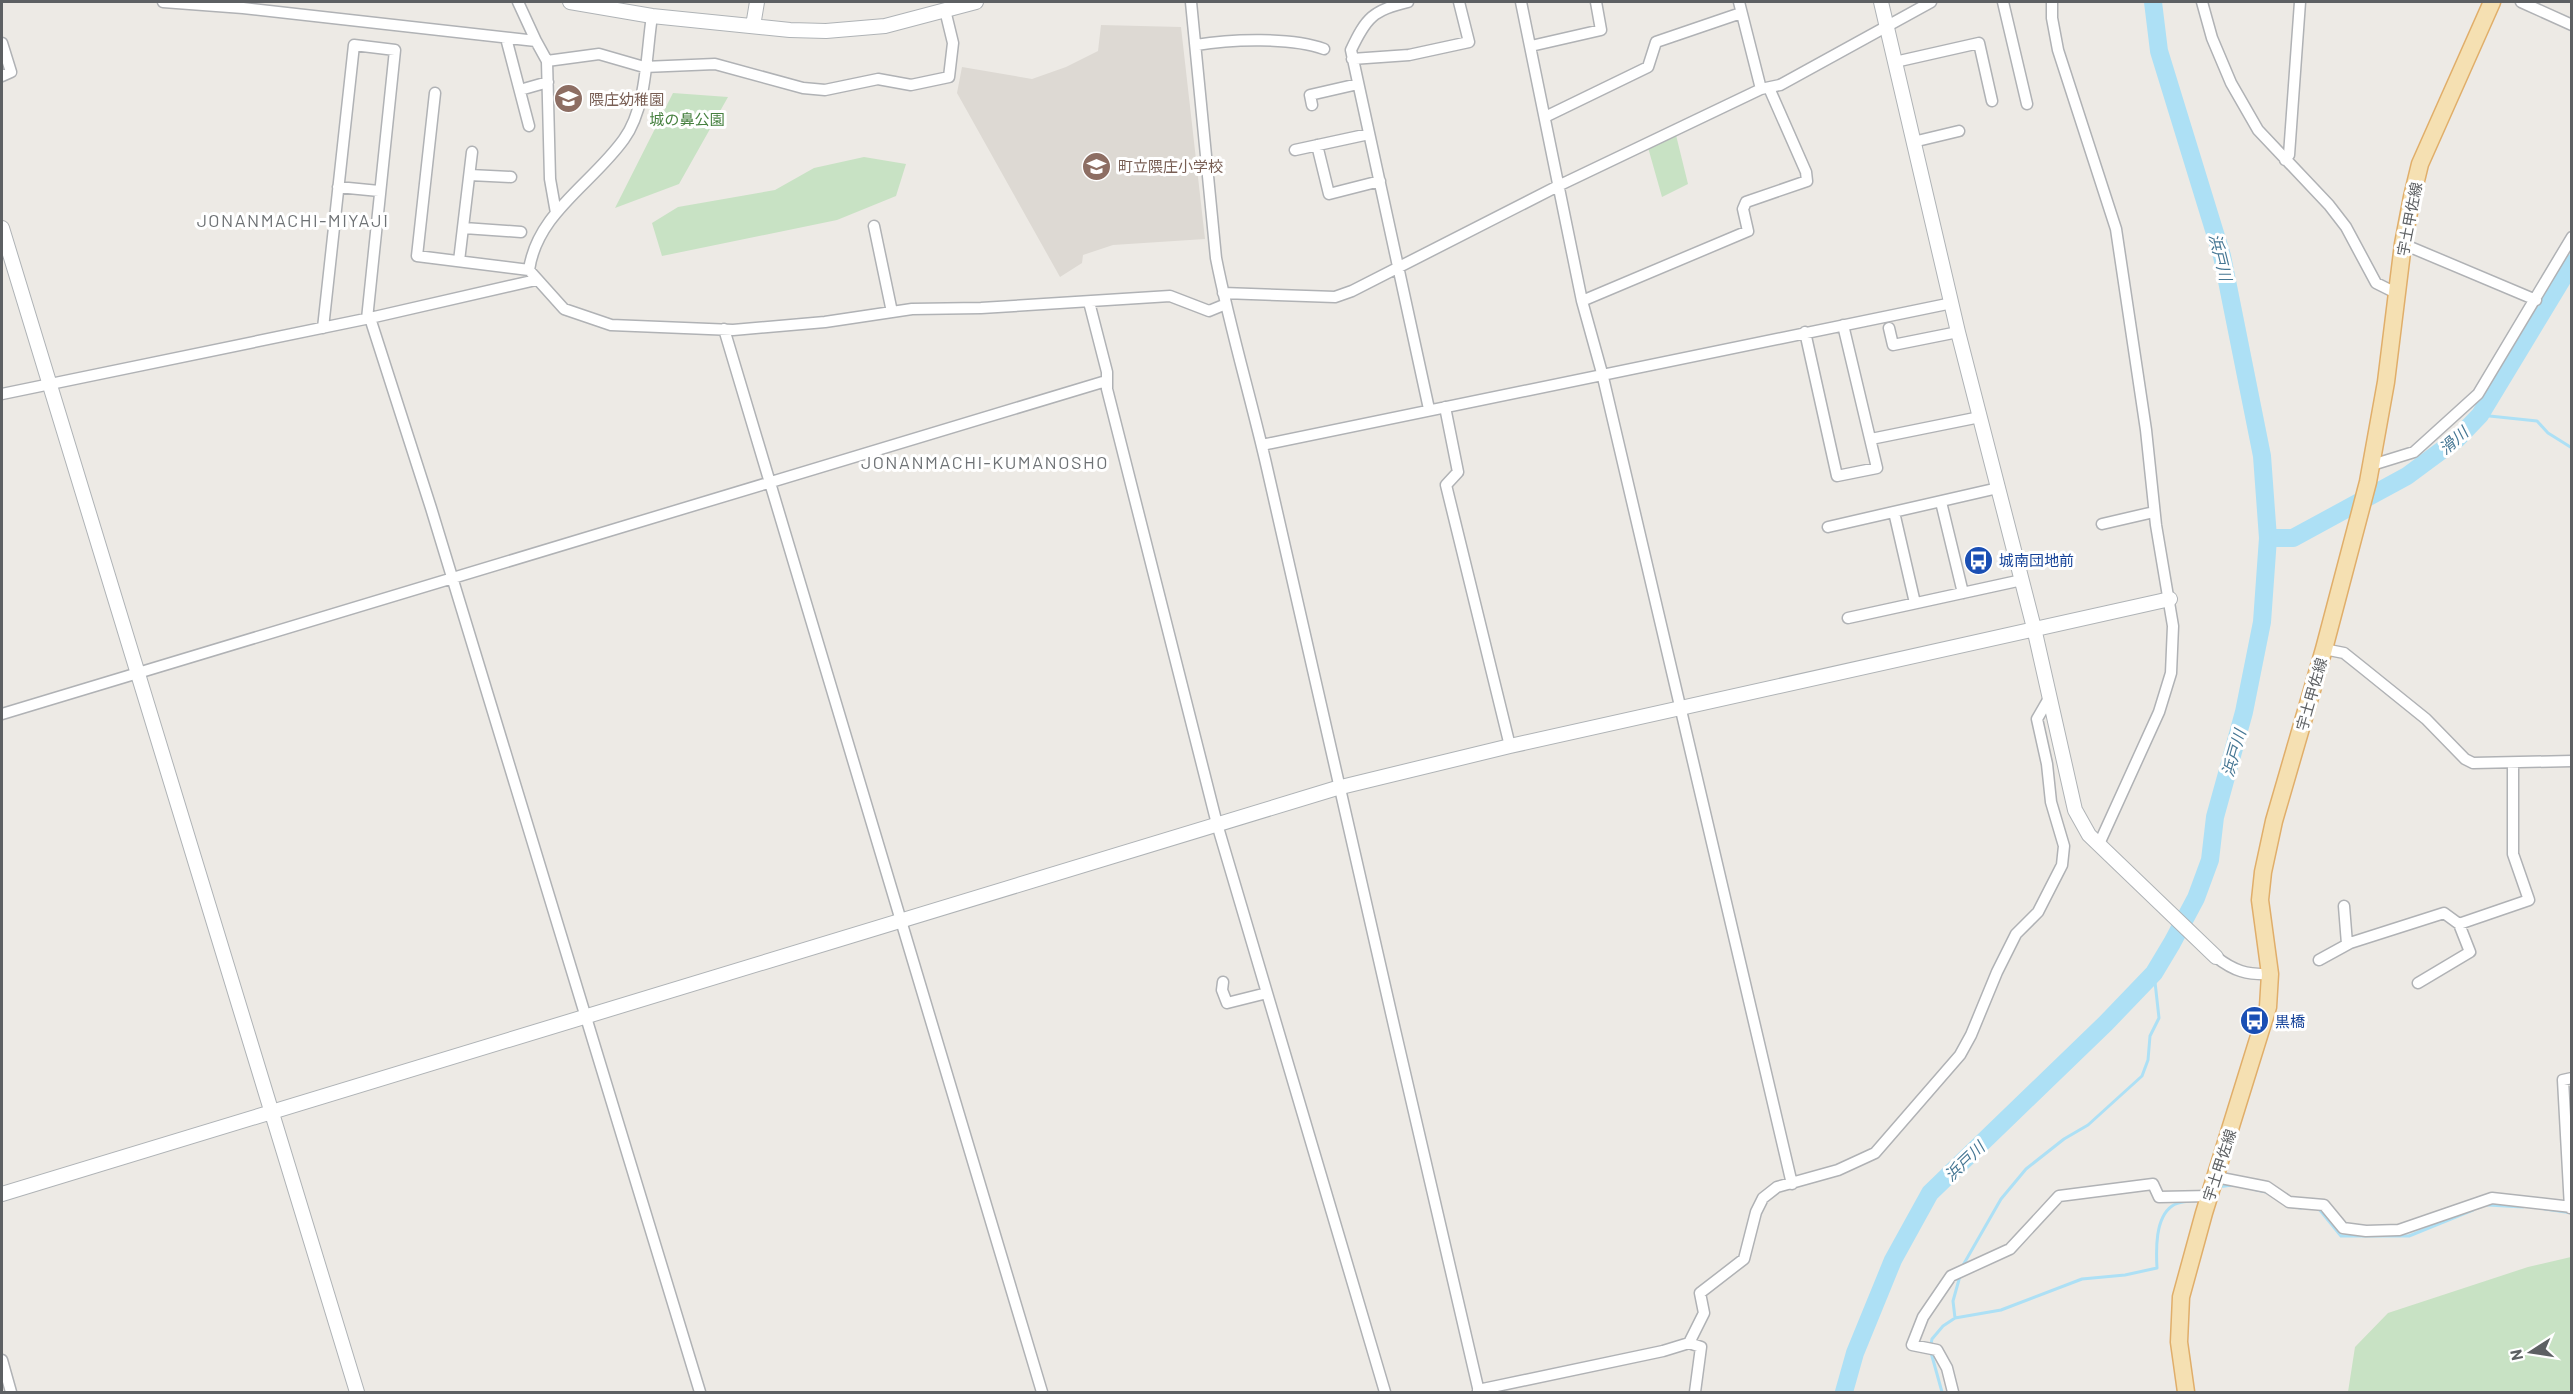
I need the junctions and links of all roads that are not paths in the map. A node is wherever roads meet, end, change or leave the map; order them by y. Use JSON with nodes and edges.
{"nodes":[{"id":1,"x":163,"y":2,"type":"edge"},
{"id":2,"x":518,"y":2,"type":"edge"},
{"id":3,"x":570,"y":2,"type":"edge"},
{"id":4,"x":757,"y":2,"type":"edge"},
{"id":5,"x":976,"y":2,"type":"edge"},
{"id":6,"x":1191,"y":2,"type":"edge"},
{"id":7,"x":1407,"y":2,"type":"edge"},
{"id":8,"x":1459,"y":2,"type":"edge"},
{"id":9,"x":1521,"y":2,"type":"edge"},
{"id":10,"x":1596,"y":2,"type":"edge"},
{"id":11,"x":1738,"y":2,"type":"edge"},
{"id":12,"x":1881,"y":2,"type":"edge"},
{"id":13,"x":1931,"y":2,"type":"edge"},
{"id":14,"x":2003,"y":2,"type":"edge"},
{"id":15,"x":2052,"y":2,"type":"edge"},
{"id":16,"x":2202,"y":2,"type":"edge"},
{"id":17,"x":2300,"y":2,"type":"edge"},
{"id":18,"x":2492,"y":2,"type":"edge"},
{"id":19,"x":2522,"y":2,"type":"edge"},
{"id":20,"x":243,"y":5,"type":"edge"},
{"id":21,"x":945,"y":10,"type":"junction"},
{"id":22,"x":1741,"y":13,"type":"junction"},
{"id":23,"x":652,"y":16,"type":"junction"},
{"id":24,"x":1886,"y":25,"type":"junction"},
{"id":25,"x":2571,"y":25,"type":"edge"},
{"id":26,"x":753,"y":26,"type":"junction"},
{"id":27,"x":506,"y":38,"type":"junction"},
{"id":28,"x":536,"y":41,"type":"junction"},
{"id":29,"x":2,"y":43,"type":"edge"},
{"id":30,"x":1196,"y":45,"type":"junction"},
{"id":31,"x":1531,"y":46,"type":"junction"},
{"id":32,"x":1324,"y":49,"type":"dead end"},
{"id":33,"x":1353,"y":58,"type":"junction"},
{"id":34,"x":548,"y":61,"type":"junction"},
{"id":35,"x":1895,"y":62,"type":"junction"},
{"id":36,"x":644,"y":67,"type":"junction"},
{"id":37,"x":2,"y":76,"type":"edge"},
{"id":38,"x":548,"y":82,"type":"junction"},
{"id":39,"x":1358,"y":84,"type":"junction"},
{"id":40,"x":1765,"y":89,"type":"junction"},
{"id":41,"x":520,"y":90,"type":"junction"},
{"id":42,"x":435,"y":93,"type":"dead end"},
{"id":43,"x":1992,"y":101,"type":"dead end"},
{"id":44,"x":1312,"y":105,"type":"dead end"},
{"id":45,"x":2027,"y":105,"type":"dead end"},
{"id":46,"x":1545,"y":117,"type":"junction"},
{"id":47,"x":529,"y":126,"type":"dead end"},
{"id":48,"x":1959,"y":131,"type":"dead end"},
{"id":49,"x":1369,"y":134,"type":"junction"},
{"id":50,"x":1913,"y":142,"type":"junction"},
{"id":51,"x":1317,"y":146,"type":"junction"},
{"id":52,"x":1295,"y":150,"type":"dead end"},
{"id":53,"x":472,"y":152,"type":"dead end"},
{"id":54,"x":2285,"y":160,"type":"junction"},
{"id":55,"x":470,"y":175,"type":"junction"},
{"id":56,"x":511,"y":177,"type":"dead end"},
{"id":57,"x":1380,"y":181,"type":"junction"},
{"id":58,"x":1558,"y":186,"type":"junction"},
{"id":59,"x":338,"y":187,"type":"junction"},
{"id":60,"x":379,"y":191,"type":"junction"},
{"id":61,"x":556,"y":213,"type":"junction"},
{"id":62,"x":874,"y":226,"type":"dead end"},
{"id":63,"x":2,"y":228,"type":"edge"},
{"id":64,"x":464,"y":228,"type":"junction"},
{"id":65,"x":521,"y":232,"type":"dead end"},
{"id":66,"x":2571,"y":237,"type":"edge"},
{"id":67,"x":2403,"y":244,"type":"junction"},
{"id":68,"x":459,"y":261,"type":"junction"},
{"id":69,"x":1399,"y":267,"type":"junction"},
{"id":70,"x":529,"y":270,"type":"junction"},
{"id":71,"x":536,"y":280,"type":"junction"},
{"id":72,"x":2396,"y":293,"type":"junction"},
{"id":73,"x":1224,"y":299,"type":"junction"},
{"id":74,"x":2536,"y":300,"type":"junction"},
{"id":75,"x":1582,"y":301,"type":"junction"},
{"id":76,"x":1089,"y":302,"type":"junction"},
{"id":77,"x":1952,"y":303,"type":"junction"},
{"id":78,"x":892,"y":312,"type":"junction"},
{"id":79,"x":369,"y":318,"type":"junction"},
{"id":80,"x":1842,"y":325,"type":"junction"},
{"id":81,"x":323,"y":328,"type":"junction"},
{"id":82,"x":1889,"y":328,"type":"dead end"},
{"id":83,"x":723,"y":329,"type":"junction"},
{"id":84,"x":1805,"y":332,"type":"junction"},
{"id":85,"x":1958,"y":332,"type":"junction"},
{"id":86,"x":1602,"y":373,"type":"junction"},
{"id":87,"x":1106,"y":381,"type":"junction"},
{"id":88,"x":50,"y":385,"type":"junction"},
{"id":89,"x":2,"y":394,"type":"edge"},
{"id":90,"x":1445,"y":407,"type":"junction"},
{"id":91,"x":1429,"y":409,"type":"junction"},
{"id":92,"x":1980,"y":417,"type":"junction"},
{"id":93,"x":1871,"y":439,"type":"junction"},
{"id":94,"x":1262,"y":445,"type":"junction"},
{"id":95,"x":2372,"y":465,"type":"junction"},
{"id":96,"x":769,"y":483,"type":"junction"},
{"id":97,"x":1998,"y":488,"type":"junction"},
{"id":98,"x":1941,"y":502,"type":"junction"},
{"id":99,"x":1894,"y":512,"type":"junction"},
{"id":100,"x":2154,"y":512,"type":"junction"},
{"id":101,"x":2102,"y":524,"type":"dead end"},
{"id":102,"x":1828,"y":527,"type":"dead end"},
{"id":103,"x":452,"y":578,"type":"junction"},
{"id":104,"x":2022,"y":580,"type":"junction"},
{"id":105,"x":1963,"y":593,"type":"junction"},
{"id":106,"x":2170,"y":598,"type":"junction"},
{"id":107,"x":1915,"y":603,"type":"junction"},
{"id":108,"x":1848,"y":618,"type":"dead end"},
{"id":109,"x":2034,"y":628,"type":"junction"},
{"id":110,"x":2324,"y":650,"type":"junction"},
{"id":111,"x":137,"y":673,"type":"junction"},
{"id":112,"x":2048,"y":700,"type":"junction"},
{"id":113,"x":1680,"y":709,"type":"junction"},
{"id":114,"x":2,"y":714,"type":"edge"},
{"id":115,"x":1510,"y":746,"type":"junction"},
{"id":116,"x":2571,"y":761,"type":"edge"},
{"id":117,"x":2513,"y":764,"type":"junction"},
{"id":118,"x":1337,"y":788,"type":"junction"},
{"id":119,"x":1217,"y":824,"type":"junction"},
{"id":120,"x":2102,"y":847,"type":"junction"},
{"id":121,"x":2344,"y":906,"type":"dead end"},
{"id":122,"x":900,"y":920,"type":"junction"},
{"id":123,"x":2459,"y":924,"type":"junction"},
{"id":124,"x":2347,"y":944,"type":"junction"},
{"id":125,"x":2216,"y":957,"type":"joint"},
{"id":126,"x":2319,"y":960,"type":"dead end"},
{"id":127,"x":2270,"y":974,"type":"junction"},
{"id":128,"x":1223,"y":982,"type":"dead end"},
{"id":129,"x":2418,"y":983,"type":"dead end"},
{"id":130,"x":1267,"y":993,"type":"junction"},
{"id":131,"x":585,"y":1014,"type":"junction"},
{"id":132,"x":2571,"y":1078,"type":"edge"},
{"id":133,"x":272,"y":1111,"type":"junction"},
{"id":134,"x":2216,"y":1177,"type":"junction"},
{"id":135,"x":1792,"y":1184,"type":"junction"},
{"id":136,"x":2,"y":1194,"type":"edge"},
{"id":137,"x":2210,"y":1196,"type":"junction"},
{"id":138,"x":2571,"y":1208,"type":"edge"},
{"id":139,"x":1689,"y":1342,"type":"junction"},
{"id":140,"x":2,"y":1360,"type":"edge"},
{"id":141,"x":1479,"y":1391,"type":"edge"},
{"id":142,"x":11,"y":1392,"type":"edge"},
{"id":143,"x":357,"y":1392,"type":"edge"},
{"id":144,"x":700,"y":1392,"type":"edge"},
{"id":145,"x":1041,"y":1392,"type":"edge"},
{"id":146,"x":1385,"y":1392,"type":"edge"},
{"id":147,"x":1695,"y":1392,"type":"edge"},
{"id":148,"x":1953,"y":1392,"type":"edge"},
{"id":149,"x":2186,"y":1392,"type":"edge"}],
"edges":[{"from":1,"to":20,"type":"street"},
{"from":2,"to":28,"type":"street"},
{"from":3,"to":23,"type":"street"},
{"from":4,"to":26,"type":"street"},
{"from":5,"to":21,"type":"street"},
{"from":6,"to":30,"type":"street"},
{"from":7,"to":33,"type":"street"},
{"from":8,"to":33,"type":"street"},
{"from":9,"to":31,"type":"street"},
{"from":10,"to":31,"type":"street"},
{"from":11,"to":22,"type":"street"},
{"from":12,"to":24,"type":"street"},
{"from":13,"to":24,"type":"street"},
{"from":14,"to":45,"type":"street"},
{"from":15,"to":100,"type":"street"},
{"from":16,"to":54,"type":"street"},
{"from":17,"to":54,"type":"street"},
{"from":18,"to":67,"type":"main road","name":"宇土甲佐線"},
{"from":19,"to":25,"type":"street"},
{"from":20,"to":27,"type":"street"},
{"from":21,"to":26,"type":"street"},
{"from":21,"to":36,"type":"street"},
{"from":22,"to":40,"type":"street"},
{"from":22,"to":46,"type":"street"},
{"from":23,"to":26,"type":"street"},
{"from":23,"to":36,"type":"street"},
{"from":24,"to":35,"type":"street"},
{"from":24,"to":40,"type":"street"},
{"from":27,"to":28,"type":"street"},
{"from":27,"to":41,"type":"street"},
{"from":28,"to":34,"type":"street"},
{"from":29,"to":37,"type":"street"},
{"from":30,"to":32,"type":"street"},
{"from":30,"to":73,"type":"street"},
{"from":31,"to":46,"type":"street"},
{"from":33,"to":39,"type":"street"},
{"from":34,"to":36,"type":"street"},
{"from":34,"to":38,"type":"street"},
{"from":35,"to":43,"type":"street"},
{"from":35,"to":50,"type":"street"},
{"from":36,"to":61,"type":"street"},
{"from":38,"to":41,"type":"street"},
{"from":38,"to":61,"type":"street"},
{"from":39,"to":44,"type":"street"},
{"from":39,"to":49,"type":"street"},
{"from":40,"to":58,"type":"street"},
{"from":40,"to":75,"type":"street"},
{"from":41,"to":47,"type":"street"},
{"from":42,"to":68,"type":"street"},
{"from":46,"to":58,"type":"street"},
{"from":48,"to":50,"type":"street"},
{"from":49,"to":51,"type":"street"},
{"from":49,"to":57,"type":"street"},
{"from":50,"to":77,"type":"street"},
{"from":51,"to":52,"type":"street"},
{"from":51,"to":57,"type":"street"},
{"from":53,"to":55,"type":"street"},
{"from":54,"to":72,"type":"street"},
{"from":55,"to":56,"type":"street"},
{"from":55,"to":64,"type":"street"},
{"from":57,"to":69,"type":"street"},
{"from":58,"to":69,"type":"street"},
{"from":58,"to":75,"type":"street"},
{"from":59,"to":60,"type":"street"},
{"from":59,"to":60,"type":"street"},
{"from":59,"to":81,"type":"street"},
{"from":60,"to":79,"type":"street"},
{"from":61,"to":70,"type":"street"},
{"from":62,"to":78,"type":"street"},
{"from":63,"to":88,"type":"street"},
{"from":64,"to":65,"type":"street"},
{"from":64,"to":68,"type":"street"},
{"from":66,"to":74,"type":"street"},
{"from":67,"to":72,"type":"main road","name":"宇土甲佐線"},
{"from":67,"to":74,"type":"street"},
{"from":68,"to":70,"type":"street"},
{"from":69,"to":73,"type":"street"},
{"from":69,"to":91,"type":"street"},
{"from":70,"to":71,"type":"street"},
{"from":71,"to":79,"type":"street"},
{"from":71,"to":83,"type":"street"},
{"from":72,"to":95,"type":"main road","name":"宇土甲佐線"},
{"from":73,"to":76,"type":"street"},
{"from":73,"to":94,"type":"street"},
{"from":74,"to":95,"type":"street"},
{"from":75,"to":86,"type":"street"},
{"from":76,"to":78,"type":"street"},
{"from":76,"to":87,"type":"street"},
{"from":77,"to":80,"type":"street"},
{"from":77,"to":85,"type":"street"},
{"from":78,"to":83,"type":"street"},
{"from":79,"to":81,"type":"street"},
{"from":79,"to":103,"type":"street"},
{"from":80,"to":84,"type":"street"},
{"from":80,"to":93,"type":"street"},
{"from":81,"to":88,"type":"street"},
{"from":82,"to":85,"type":"street"},
{"from":83,"to":96,"type":"street"},
{"from":84,"to":86,"type":"street"},
{"from":84,"to":93,"type":"street"},
{"from":85,"to":92,"type":"street"},
{"from":86,"to":90,"type":"street"},
{"from":86,"to":113,"type":"street"},
{"from":87,"to":96,"type":"street"},
{"from":87,"to":119,"type":"street"},
{"from":88,"to":89,"type":"street"},
{"from":88,"to":111,"type":"street"},
{"from":90,"to":91,"type":"street"},
{"from":90,"to":115,"type":"street"},
{"from":91,"to":94,"type":"street"},
{"from":92,"to":93,"type":"street"},
{"from":92,"to":97,"type":"street"},
{"from":94,"to":118,"type":"street"},
{"from":95,"to":110,"type":"main road","name":"宇土甲佐線"},
{"from":96,"to":103,"type":"street"},
{"from":96,"to":122,"type":"street"},
{"from":97,"to":98,"type":"street"},
{"from":97,"to":104,"type":"street"},
{"from":98,"to":99,"type":"street"},
{"from":98,"to":105,"type":"street"},
{"from":99,"to":102,"type":"street"},
{"from":99,"to":107,"type":"street"},
{"from":100,"to":101,"type":"street"},
{"from":100,"to":106,"type":"street"},
{"from":103,"to":111,"type":"street"},
{"from":103,"to":131,"type":"street"},
{"from":104,"to":105,"type":"street"},
{"from":104,"to":109,"type":"street"},
{"from":105,"to":107,"type":"street"},
{"from":106,"to":109,"type":"street"},
{"from":106,"to":120,"type":"street"},
{"from":107,"to":108,"type":"street"},
{"from":109,"to":112,"type":"street"},
{"from":109,"to":113,"type":"street"},
{"from":110,"to":117,"type":"street"},
{"from":110,"to":127,"type":"main road","name":"宇土甲佐線"},
{"from":111,"to":114,"type":"street"},
{"from":111,"to":133,"type":"street"},
{"from":112,"to":120,"type":"street"},
{"from":112,"to":135,"type":"street"},
{"from":113,"to":115,"type":"street"},
{"from":113,"to":135,"type":"street"},
{"from":115,"to":118,"type":"street"},
{"from":116,"to":117,"type":"street"},
{"from":117,"to":123,"type":"street"},
{"from":118,"to":119,"type":"street"},
{"from":118,"to":141,"type":"street"},
{"from":119,"to":122,"type":"street"},
{"from":119,"to":130,"type":"street"},
{"from":120,"to":125,"type":"street"},
{"from":121,"to":124,"type":"street"},
{"from":122,"to":131,"type":"street"},
{"from":122,"to":145,"type":"street"},
{"from":123,"to":124,"type":"street"},
{"from":123,"to":129,"type":"street"},
{"from":124,"to":126,"type":"street"},
{"from":125,"to":127,"type":"street"},
{"from":127,"to":134,"type":"main road","name":"宇土甲佐線"},
{"from":128,"to":130,"type":"street"},
{"from":130,"to":146,"type":"street"},
{"from":131,"to":133,"type":"street"},
{"from":131,"to":144,"type":"street"},
{"from":132,"to":138,"type":"street"},
{"from":133,"to":136,"type":"street"},
{"from":133,"to":143,"type":"street"},
{"from":134,"to":137,"type":"main road","name":"宇土甲佐線"},
{"from":134,"to":138,"type":"street"},
{"from":135,"to":139,"type":"street"},
{"from":137,"to":148,"type":"street"},
{"from":137,"to":149,"type":"main road","name":"宇土甲佐線"},
{"from":139,"to":141,"type":"street"},
{"from":139,"to":147,"type":"street"},
{"from":140,"to":142,"type":"street"}]}
